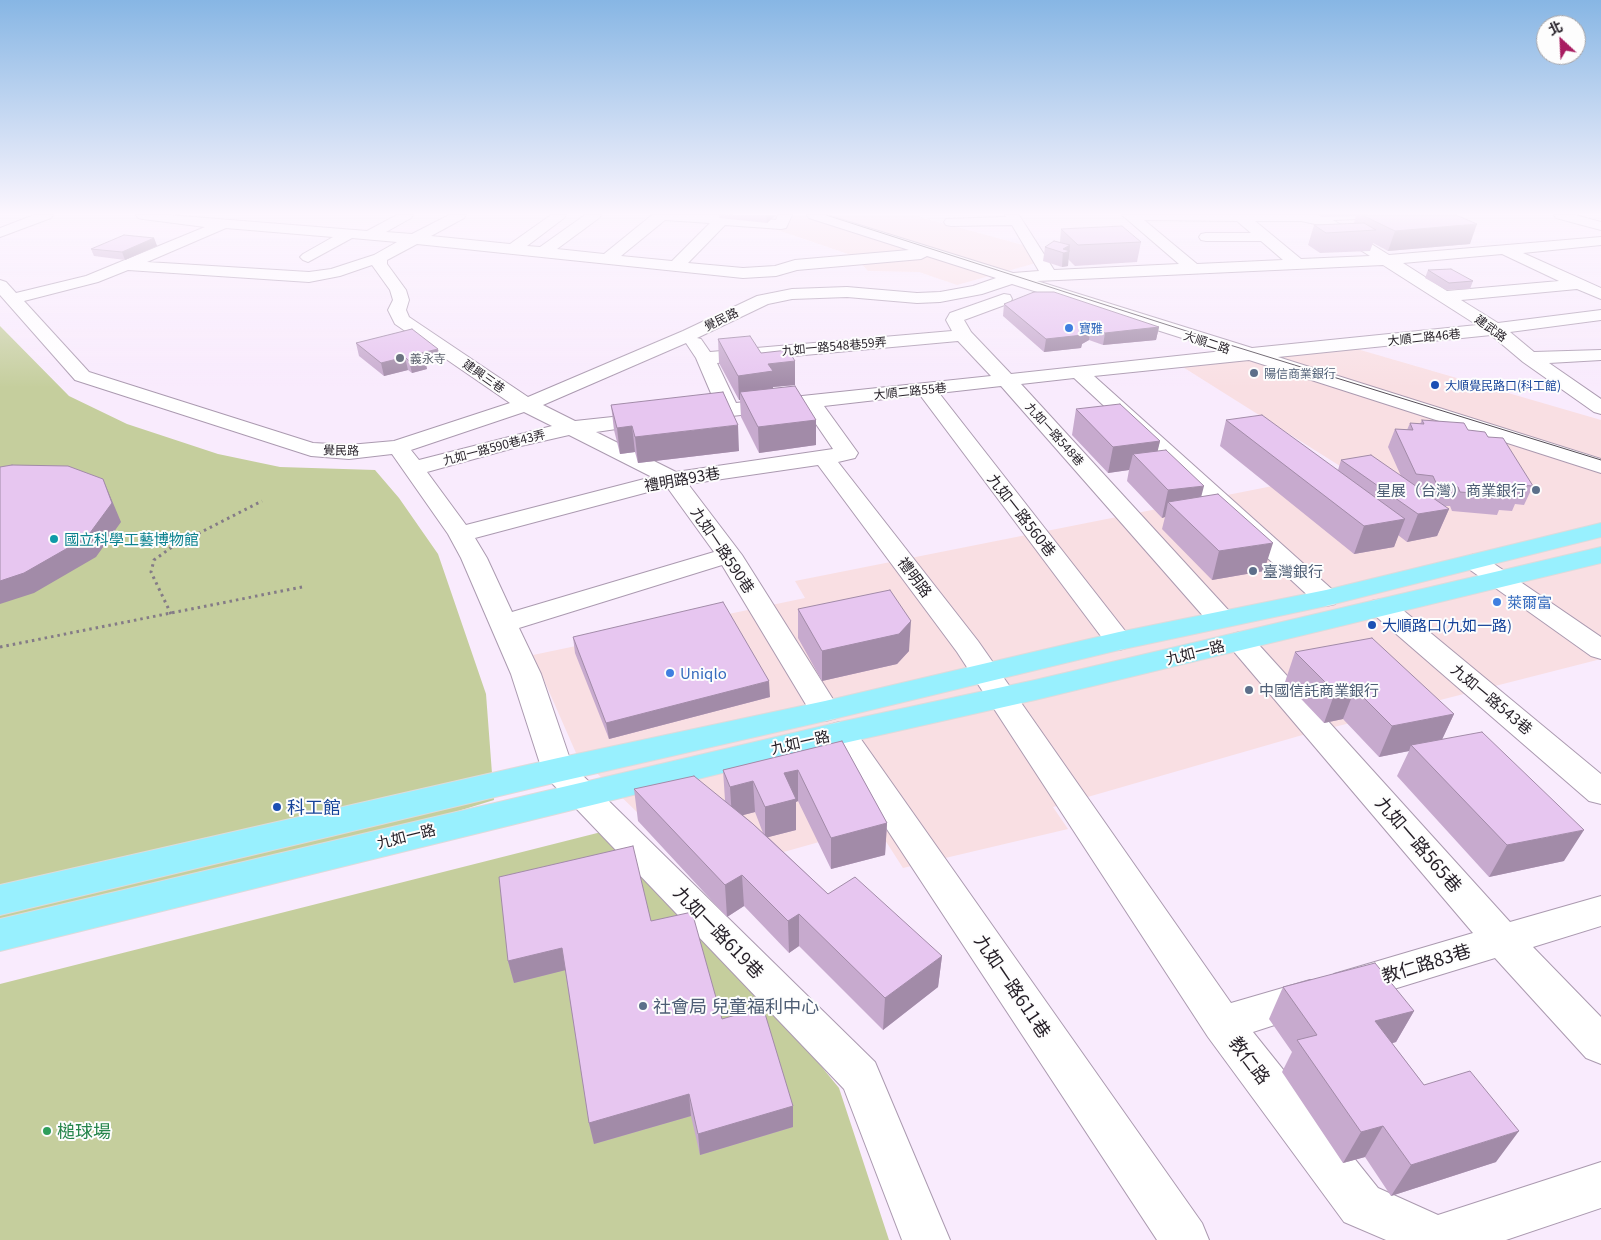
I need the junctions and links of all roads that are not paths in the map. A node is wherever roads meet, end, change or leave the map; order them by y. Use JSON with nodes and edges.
{"nodes":[{"id":1,"x":107,"y":273,"type":"edge"},
{"id":2,"x":247,"y":273,"type":"edge"},
{"id":3,"x":337,"y":273,"type":"edge"},
{"id":4,"x":385,"y":273,"type":"edge"},
{"id":5,"x":997,"y":273,"type":"edge"},
{"id":6,"x":1042,"y":273,"type":"edge"},
{"id":7,"x":1111,"y":273,"type":"edge"},
{"id":8,"x":1408,"y":273,"type":"edge"},
{"id":9,"x":1554,"y":273,"type":"edge"},
{"id":10,"x":1049,"y":275,"type":"junction"},
{"id":11,"x":1013,"y":278,"type":"junction"},
{"id":12,"x":1579,"y":284,"type":"junction"},
{"id":13,"x":6,"y":292,"type":"edge"},
{"id":14,"x":1601,"y":294,"type":"edge"},
{"id":15,"x":1444,"y":296,"type":"junction"},
{"id":16,"x":1601,"y":315,"type":"edge"},
{"id":17,"x":1495,"y":330,"type":"junction"},
{"id":18,"x":689,"y":335,"type":"junction"},
{"id":19,"x":963,"y":335,"type":"junction"},
{"id":20,"x":1282,"y":351,"type":"junction"},
{"id":21,"x":1247,"y":354,"type":"junction"},
{"id":22,"x":1599,"y":355,"type":"dead end"},
{"id":23,"x":705,"y":358,"type":"junction"},
{"id":24,"x":1530,"y":358,"type":"junction"},
{"id":25,"x":1078,"y":372,"type":"junction"},
{"id":26,"x":1006,"y":380,"type":"junction"},
{"id":27,"x":925,"y":389,"type":"junction"},
{"id":28,"x":811,"y":402,"type":"junction"},
{"id":29,"x":526,"y":405,"type":"junction"},
{"id":30,"x":1601,"y":408,"type":"edge"},
{"id":31,"x":730,"y":411,"type":"junction"},
{"id":32,"x":573,"y":428,"type":"junction"},
{"id":33,"x":397,"y":447,"type":"junction"},
{"id":34,"x":1601,"y":449,"type":"edge"},
{"id":35,"x":824,"y":458,"type":"junction"},
{"id":36,"x":1601,"y":466,"type":"edge"},
{"id":37,"x":415,"y":468,"type":"junction"},
{"id":38,"x":673,"y":478,"type":"junction"},
{"id":39,"x":1601,"y":530,"type":"edge"},
{"id":40,"x":460,"y":534,"type":"junction"},
{"id":41,"x":729,"y":555,"type":"junction"},
{"id":42,"x":1601,"y":555,"type":"edge"},
{"id":43,"x":1475,"y":562,"type":"junction"},
{"id":44,"x":1501,"y":579,"type":"junction"},
{"id":45,"x":1326,"y":598,"type":"junction"},
{"id":46,"x":1382,"y":607,"type":"junction"},
{"id":47,"x":503,"y":624,"type":"junction"},
{"id":48,"x":1230,"y":630,"type":"junction"},
{"id":49,"x":1119,"y":642,"type":"junction"},
{"id":50,"x":1601,"y":650,"type":"edge"},
{"id":51,"x":994,"y":686,"type":"junction"},
{"id":52,"x":832,"y":722,"type":"junction"},
{"id":53,"x":570,"y":782,"type":"junction"},
{"id":54,"x":1601,"y":792,"type":"edge"},
{"id":55,"x":0,"y":900,"type":"edge"},
{"id":56,"x":1601,"y":911,"type":"edge"},
{"id":57,"x":0,"y":935,"type":"edge"},
{"id":58,"x":1502,"y":940,"type":"junction"},
{"id":59,"x":1222,"y":1024,"type":"junction"},
{"id":60,"x":1601,"y":1045,"type":"edge"},
{"id":61,"x":1601,"y":1185,"type":"edge"},
{"id":62,"x":926,"y":1240,"type":"edge"},
{"id":63,"x":1185,"y":1240,"type":"edge"}],
"edges":[{"from":1,"to":13,"type":"street"},
{"from":2,"to":3,"type":"street"},
{"from":4,"to":29,"type":"street","name":"建興三巷"},
{"from":5,"to":11,"type":"street","name":"大順二路"},
{"from":6,"to":10,"type":"street","name":"大順二路"},
{"from":7,"to":10,"type":"street","name":"覺民路"},
{"from":8,"to":15,"type":"street","name":"建武路"},
{"from":9,"to":12,"type":"street"},
{"from":10,"to":11,"type":"street","name":"覺民路"},
{"from":10,"to":20,"type":"street","name":"大順二路"},
{"from":11,"to":18,"type":"street","name":"覺民路"},
{"from":11,"to":19,"type":"street"},
{"from":11,"to":21,"type":"street","name":"大順二路"},
{"from":12,"to":14,"type":"street"},
{"from":12,"to":15,"type":"street"},
{"from":13,"to":33,"type":"street","name":"覺民路"},
{"from":15,"to":17,"type":"street","name":"建武路"},
{"from":16,"to":17,"type":"street","name":"大順二路46巷"},
{"from":17,"to":20,"type":"street","name":"大順二路46巷"},
{"from":17,"to":24,"type":"street","name":"建武路"},
{"from":18,"to":23,"type":"street"},
{"from":18,"to":29,"type":"street","name":"覺民路"},
{"from":19,"to":23,"type":"street","name":"九如一路548巷59弄"},
{"from":19,"to":26,"type":"street","name":"九如一路548巷"},
{"from":20,"to":21,"type":"street","name":"大順二路46巷"},
{"from":20,"to":34,"type":"street","name":"大順二路"},
{"from":21,"to":25,"type":"street","name":"大順二路55巷"},
{"from":21,"to":36,"type":"street","name":"大順二路"},
{"from":22,"to":24,"type":"street"},
{"from":23,"to":31,"type":"street"},
{"from":24,"to":30,"type":"street","name":"建武路"},
{"from":25,"to":26,"type":"street","name":"大順二路55巷"},
{"from":25,"to":45,"type":"street"},
{"from":26,"to":27,"type":"street","name":"大順二路55巷"},
{"from":26,"to":48,"type":"street","name":"九如一路548巷"},
{"from":27,"to":28,"type":"street","name":"大順二路55巷"},
{"from":27,"to":49,"type":"street","name":"九如一路560巷"},
{"from":28,"to":31,"type":"street","name":"大順二路55巷"},
{"from":28,"to":35,"type":"street","name":"禮明路93巷"},
{"from":29,"to":32,"type":"street","name":"九如一路590巷"},
{"from":29,"to":33,"type":"street","name":"覺民路"},
{"from":31,"to":32,"type":"street","name":"大順二路55巷"},
{"from":32,"to":37,"type":"street","name":"九如一路590巷43弄"},
{"from":32,"to":38,"type":"street","name":"九如一路590巷"},
{"from":33,"to":37,"type":"street"},
{"from":35,"to":38,"type":"street","name":"禮明路93巷"},
{"from":35,"to":51,"type":"street","name":"禮明路"},
{"from":37,"to":40,"type":"street"},
{"from":38,"to":40,"type":"street","name":"禮明路93巷"},
{"from":38,"to":41,"type":"street","name":"九如一路590巷"},
{"from":39,"to":43,"type":"main road","name":"九如一路"},
{"from":40,"to":47,"type":"street"},
{"from":41,"to":47,"type":"street"},
{"from":41,"to":52,"type":"street","name":"九如一路590巷"},
{"from":42,"to":44,"type":"main road","name":"九如一路"},
{"from":43,"to":44,"type":"street"},
{"from":43,"to":45,"type":"main road","name":"九如一路"},
{"from":44,"to":46,"type":"main road","name":"九如一路"},
{"from":44,"to":50,"type":"street"},
{"from":45,"to":48,"type":"main road","name":"九如一路"},
{"from":46,"to":48,"type":"main road","name":"九如一路"},
{"from":46,"to":54,"type":"street","name":"九如一路543巷"},
{"from":47,"to":53,"type":"street"},
{"from":48,"to":49,"type":"main road","name":"九如一路"},
{"from":48,"to":51,"type":"main road","name":"九如一路"},
{"from":48,"to":58,"type":"street","name":"九如一路565巷"},
{"from":49,"to":51,"type":"main road","name":"九如一路"},
{"from":51,"to":52,"type":"main road","name":"九如一路"},
{"from":51,"to":59,"type":"street","name":"教仁路"},
{"from":52,"to":53,"type":"main road","name":"九如一路"},
{"from":52,"to":63,"type":"street","name":"九如一路611巷"},
{"from":53,"to":55,"type":"main road","name":"九如一路"},
{"from":53,"to":57,"type":"main road","name":"九如一路"},
{"from":53,"to":62,"type":"street","name":"九如一路619巷"},
{"from":56,"to":58,"type":"street","name":"教仁路83巷"},
{"from":58,"to":59,"type":"street","name":"教仁路83巷"},
{"from":58,"to":60,"type":"street","name":"九如一路565巷"},
{"from":59,"to":61,"type":"street","name":"教仁路"}]}
